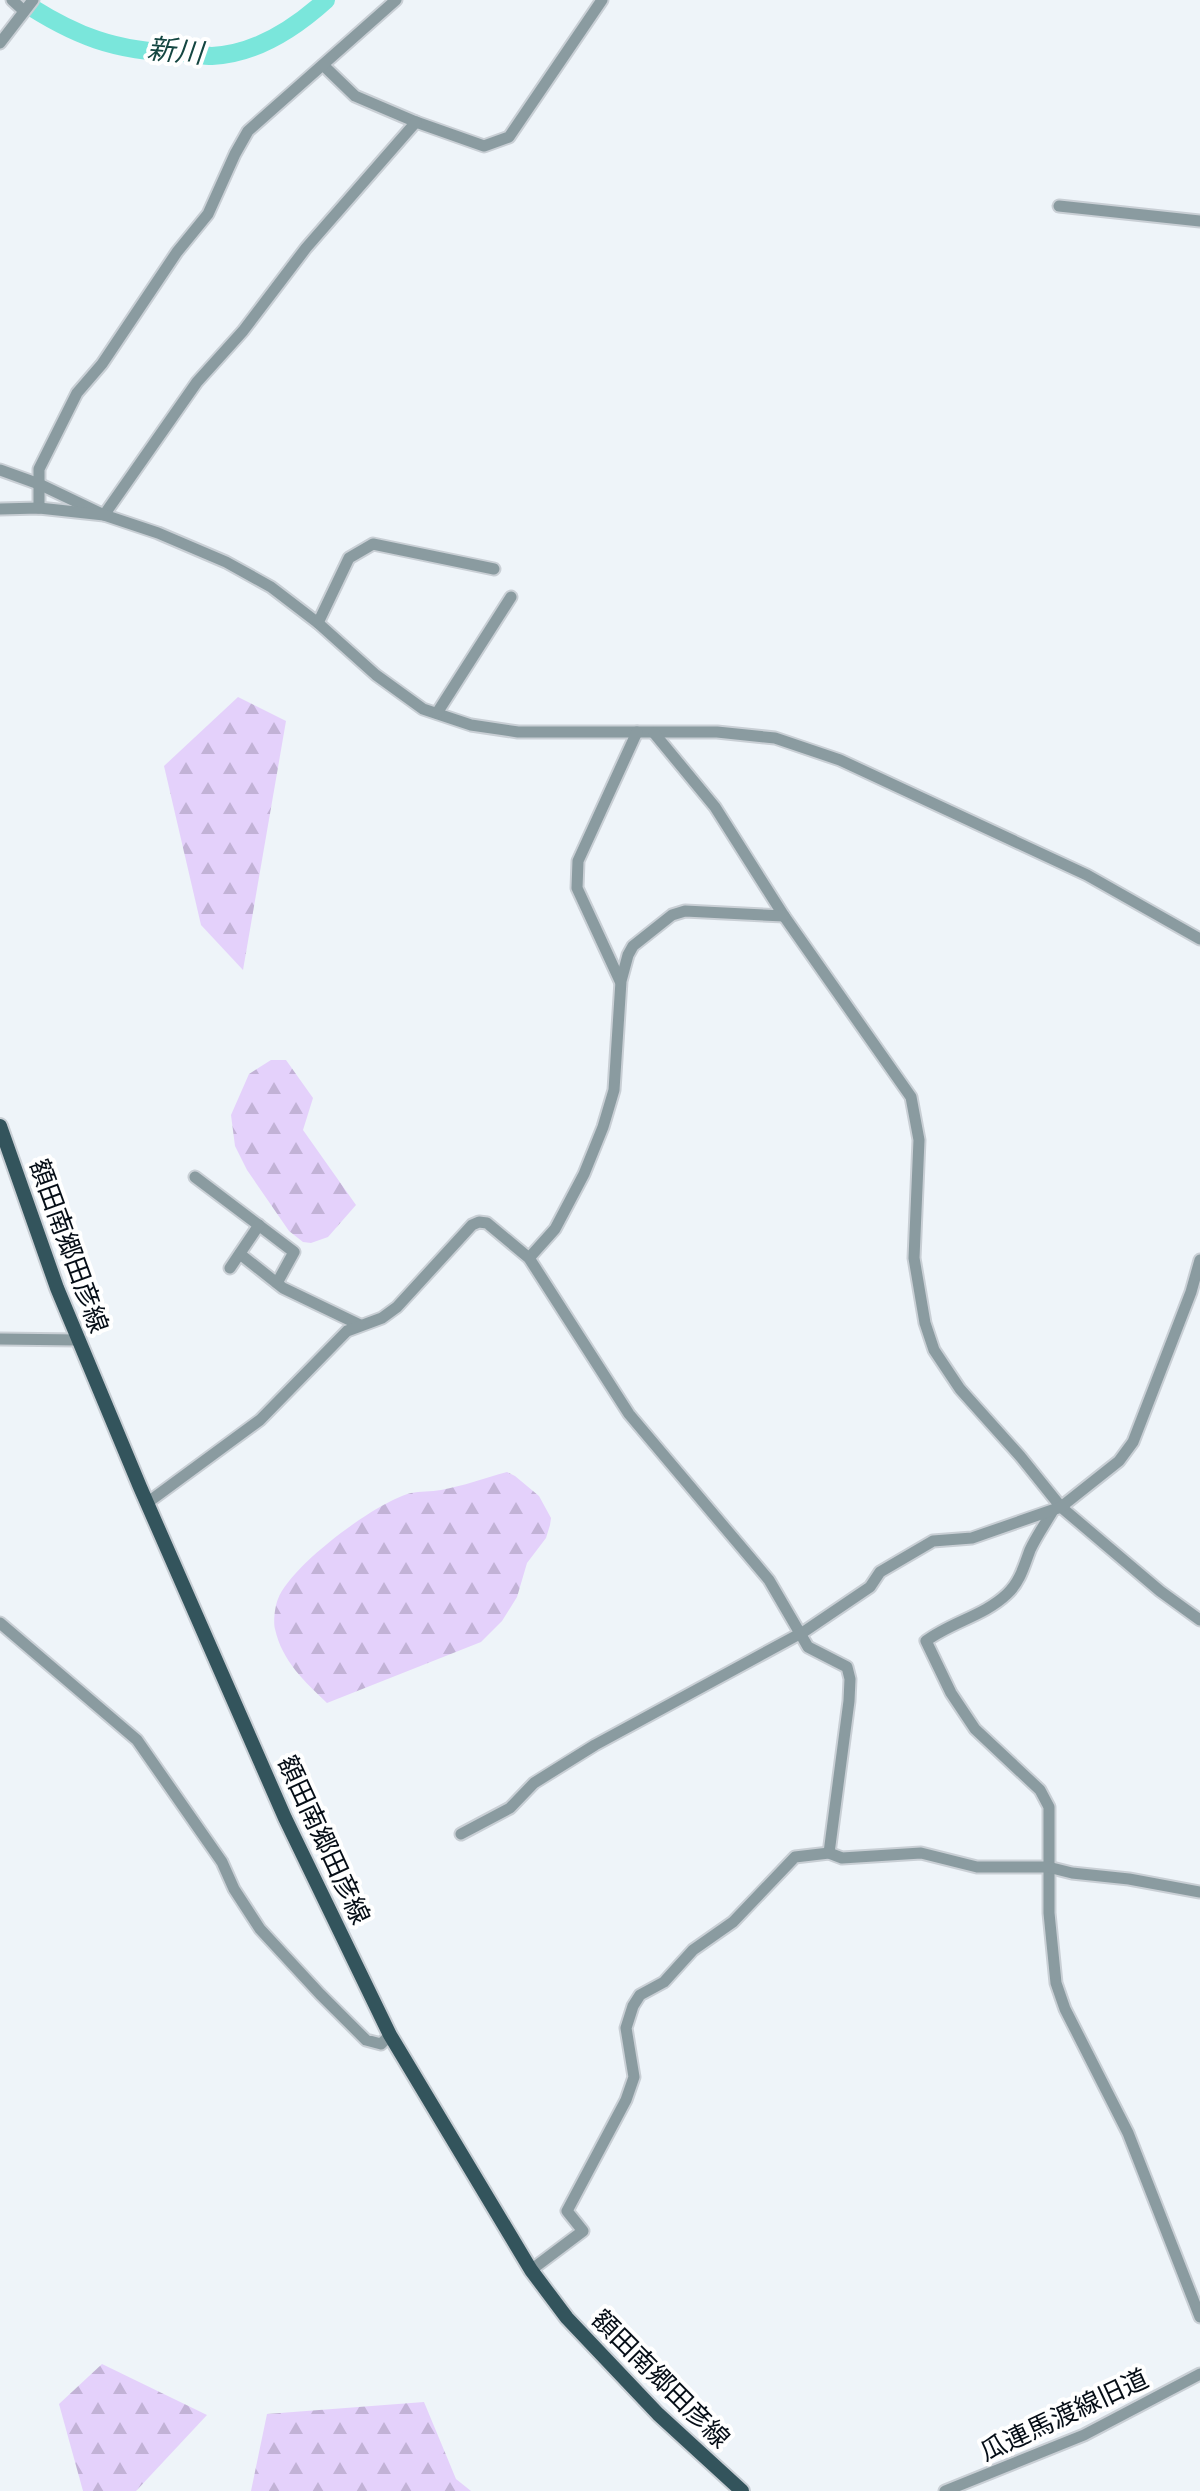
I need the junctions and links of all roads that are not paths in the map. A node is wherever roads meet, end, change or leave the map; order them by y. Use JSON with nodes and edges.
{"nodes":[{"id":1,"x":12,"y":0,"type":"edge"},
{"id":2,"x":396,"y":0,"type":"edge"},
{"id":3,"x":602,"y":0,"type":"edge"},
{"id":4,"x":28,"y":6,"type":"edge"},
{"id":5,"x":0,"y":43,"type":"edge"},
{"id":6,"x":323,"y":65,"type":"junction"},
{"id":7,"x":416,"y":122,"type":"junction"},
{"id":8,"x":1059,"y":206,"type":"dead end"},
{"id":9,"x":1200,"y":221,"type":"edge"},
{"id":10,"x":0,"y":470,"type":"edge"},
{"id":11,"x":39,"y":484,"type":"junction"},
{"id":12,"x":39,"y":508,"type":"junction"},
{"id":13,"x":0,"y":509,"type":"edge"},
{"id":14,"x":104,"y":515,"type":"junction"},
{"id":15,"x":494,"y":569,"type":"dead end"},
{"id":16,"x":511,"y":597,"type":"dead end"},
{"id":17,"x":318,"y":623,"type":"junction"},
{"id":18,"x":437,"y":713,"type":"junction"},
{"id":19,"x":637,"y":732,"type":"junction"},
{"id":20,"x":654,"y":733,"type":"junction"},
{"id":21,"x":784,"y":916,"type":"junction"},
{"id":22,"x":1200,"y":939,"type":"edge"},
{"id":23,"x":621,"y":981,"type":"junction"},
{"id":24,"x":0,"y":1126,"type":"edge"},
{"id":25,"x":195,"y":1177,"type":"dead end"},
{"id":26,"x":259,"y":1225,"type":"junction"},
{"id":27,"x":240,"y":1254,"type":"junction"},
{"id":28,"x":529,"y":1258,"type":"junction"},
{"id":29,"x":1200,"y":1260,"type":"edge"},
{"id":30,"x":230,"y":1268,"type":"dead end"},
{"id":31,"x":277,"y":1283,"type":"junction"},
{"id":32,"x":360,"y":1325,"type":"junction"},
{"id":33,"x":0,"y":1339,"type":"edge"},
{"id":34,"x":78,"y":1340,"type":"junction"},
{"id":35,"x":147,"y":1503,"type":"junction"},
{"id":36,"x":1056,"y":1510,"type":"junction"},
{"id":37,"x":1200,"y":1620,"type":"edge"},
{"id":38,"x":0,"y":1623,"type":"edge"},
{"id":39,"x":798,"y":1632,"type":"junction"},
{"id":40,"x":461,"y":1834,"type":"dead end"},
{"id":41,"x":829,"y":1853,"type":"junction"},
{"id":42,"x":1048,"y":1867,"type":"junction"},
{"id":43,"x":1200,"y":1892,"type":"edge"},
{"id":44,"x":390,"y":2035,"type":"junction"},
{"id":45,"x":531,"y":2270,"type":"junction"},
{"id":46,"x":1200,"y":2317,"type":"edge"},
{"id":47,"x":1200,"y":2374,"type":"edge"},
{"id":48,"x":742,"y":2491,"type":"edge"},
{"id":49,"x":945,"y":2491,"type":"edge"}],
"edges":[{"from":1,"to":4,"type":"street"},
{"from":2,"to":6,"type":"street"},
{"from":3,"to":7,"type":"street"},
{"from":4,"to":5,"type":"street"},
{"from":6,"to":7,"type":"street"},
{"from":6,"to":11,"type":"street"},
{"from":7,"to":14,"type":"street"},
{"from":8,"to":9,"type":"street"},
{"from":10,"to":11,"type":"street"},
{"from":11,"to":12,"type":"street"},
{"from":11,"to":14,"type":"street"},
{"from":12,"to":13,"type":"street"},
{"from":12,"to":14,"type":"street"},
{"from":14,"to":17,"type":"street"},
{"from":15,"to":17,"type":"street"},
{"from":16,"to":18,"type":"street"},
{"from":17,"to":18,"type":"street"},
{"from":18,"to":19,"type":"street"},
{"from":19,"to":20,"type":"street"},
{"from":19,"to":23,"type":"street"},
{"from":20,"to":21,"type":"street"},
{"from":20,"to":22,"type":"street"},
{"from":21,"to":23,"type":"street"},
{"from":21,"to":36,"type":"street"},
{"from":23,"to":28,"type":"street"},
{"from":24,"to":34,"type":"main road","name":"額田南郷田彦線"},
{"from":25,"to":26,"type":"street"},
{"from":26,"to":27,"type":"street"},
{"from":26,"to":31,"type":"street"},
{"from":27,"to":30,"type":"street"},
{"from":27,"to":31,"type":"street"},
{"from":28,"to":32,"type":"street"},
{"from":28,"to":39,"type":"street"},
{"from":29,"to":36,"type":"street"},
{"from":31,"to":32,"type":"street"},
{"from":32,"to":35,"type":"street"},
{"from":33,"to":34,"type":"street"},
{"from":34,"to":35,"type":"main road","name":"額田南郷田彦線"},
{"from":35,"to":44,"type":"main road","name":"額田南郷田彦線"},
{"from":36,"to":37,"type":"street"},
{"from":36,"to":39,"type":"street"},
{"from":36,"to":42,"type":"street"},
{"from":38,"to":44,"type":"street"},
{"from":39,"to":40,"type":"street"},
{"from":39,"to":41,"type":"street"},
{"from":41,"to":42,"type":"street"},
{"from":41,"to":45,"type":"street"},
{"from":42,"to":43,"type":"street"},
{"from":42,"to":46,"type":"street"},
{"from":44,"to":45,"type":"main road","name":"額田南郷田彦線"},
{"from":45,"to":48,"type":"main road","name":"額田南郷田彦線"},
{"from":47,"to":49,"type":"street","name":"瓜連馬渡線旧道"}]}
